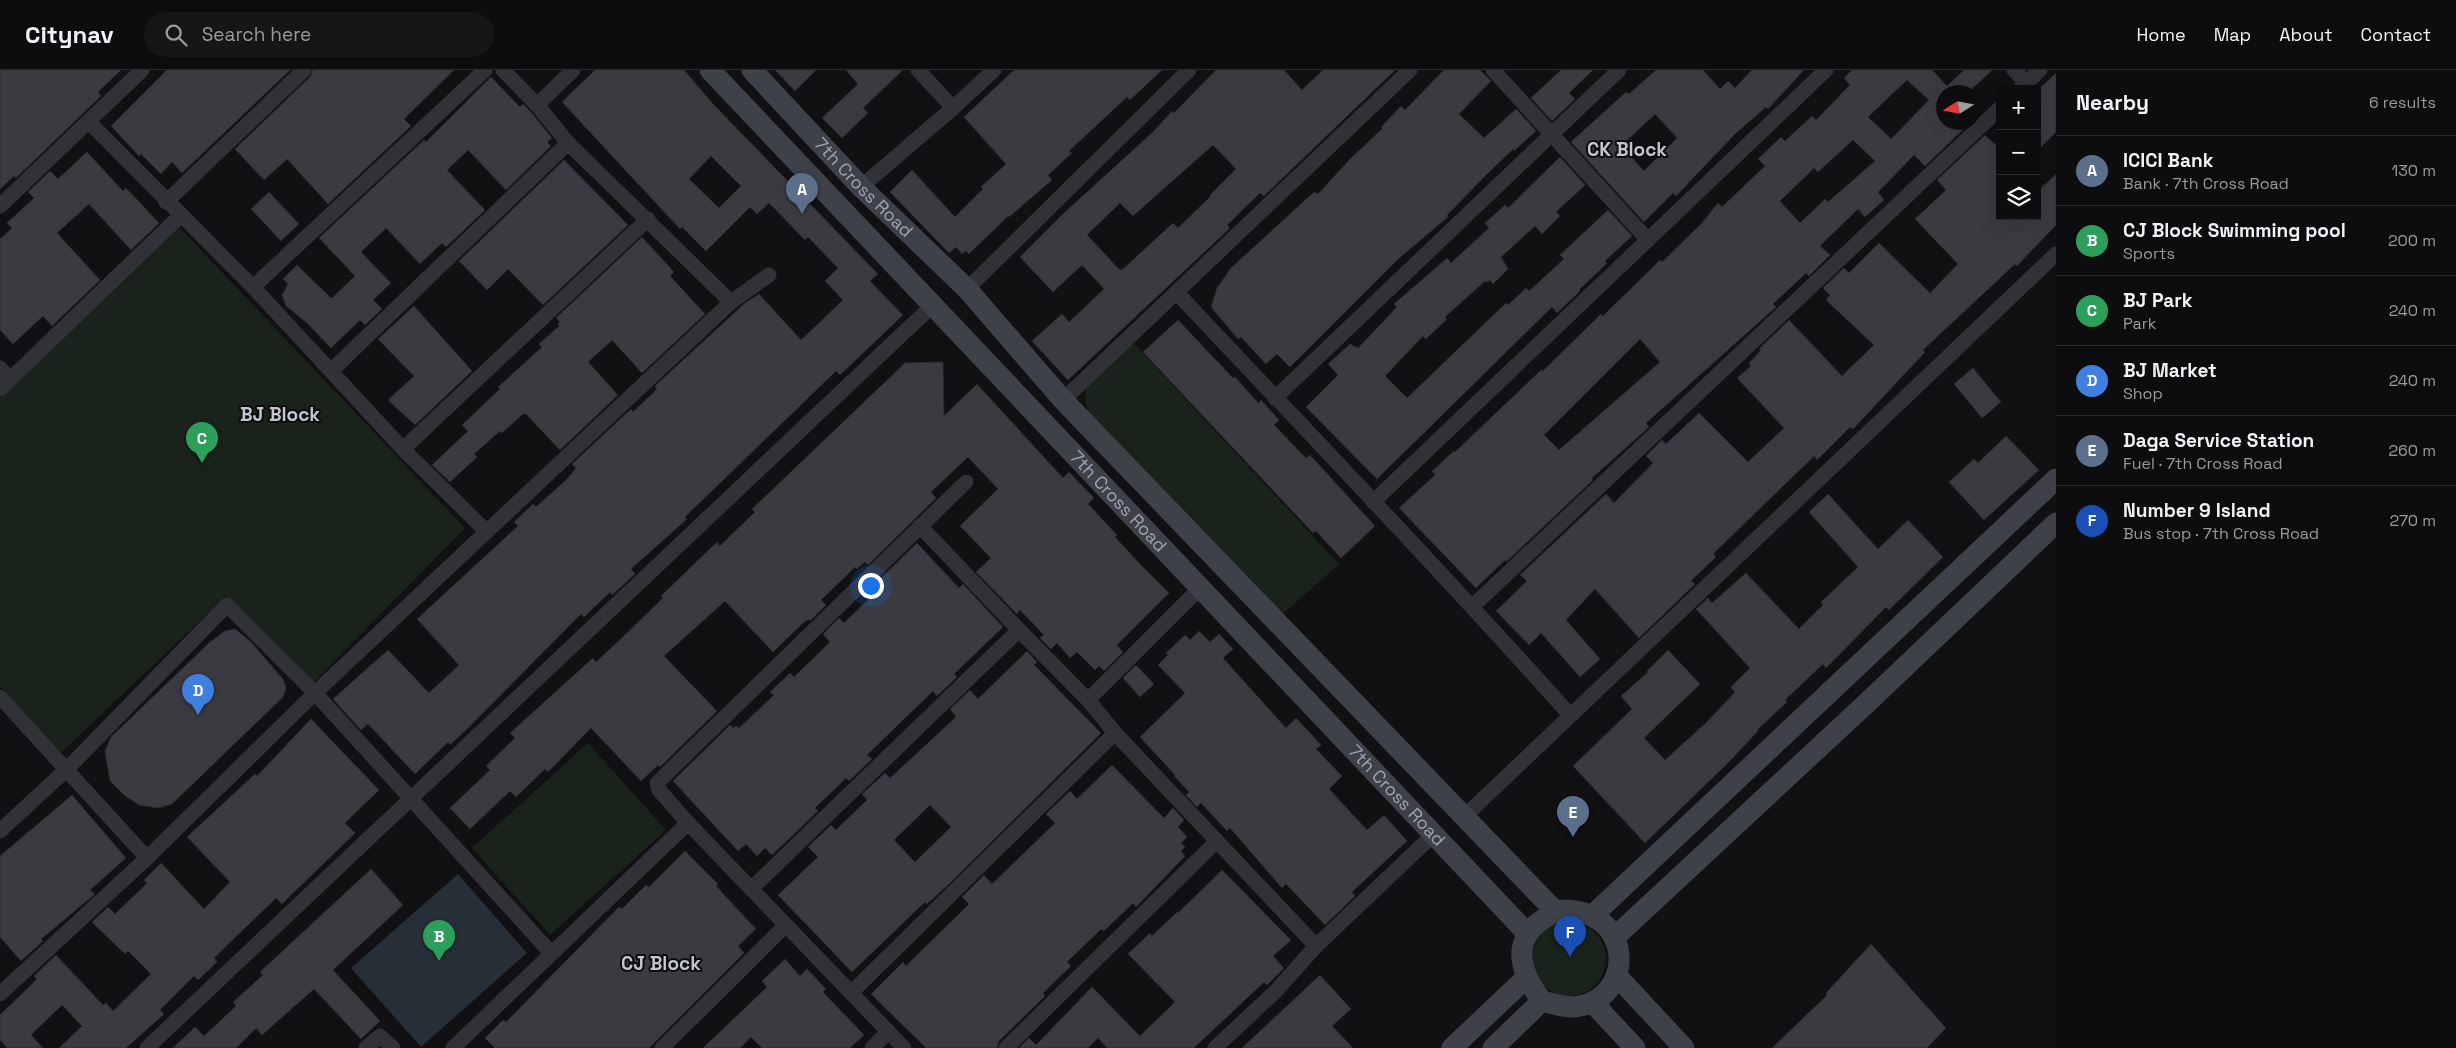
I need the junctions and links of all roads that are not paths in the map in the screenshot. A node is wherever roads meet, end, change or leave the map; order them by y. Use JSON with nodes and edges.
{"nodes":[{"id":1,"x":142,"y":70,"type":"edge"},
{"id":2,"x":304,"y":70,"type":"edge"},
{"id":3,"x":485,"y":70,"type":"edge"},
{"id":4,"x":503,"y":70,"type":"edge"},
{"id":5,"x":573,"y":70,"type":"edge"},
{"id":6,"x":710,"y":70,"type":"edge"},
{"id":7,"x":752,"y":70,"type":"edge"},
{"id":8,"x":918,"y":70,"type":"edge"},
{"id":9,"x":994,"y":70,"type":"edge"},
{"id":10,"x":1189,"y":70,"type":"edge"},
{"id":11,"x":1410,"y":70,"type":"edge"},
{"id":12,"x":1493,"y":70,"type":"edge"},
{"id":13,"x":1619,"y":70,"type":"edge"},
{"id":14,"x":1826,"y":70,"type":"edge"},
{"id":15,"x":2014,"y":70,"type":"edge"},
{"id":16,"x":2040,"y":70,"type":"edge"},
{"id":17,"x":2022,"y":85,"type":"edge"},
{"id":18,"x":2024,"y":85,"type":"edge"},
{"id":19,"x":537,"y":105,"type":"junction"},
{"id":20,"x":953,"y":108,"type":"junction"},
{"id":21,"x":1996,"y":112,"type":"edge"},
{"id":22,"x":800,"y":121,"type":"junction"},
{"id":23,"x":89,"y":122,"type":"junction"},
{"id":24,"x":1553,"y":134,"type":"junction"},
{"id":25,"x":568,"y":143,"type":"junction"},
{"id":26,"x":778,"y":143,"type":"junction"},
{"id":27,"x":861,"y":187,"type":"junction"},
{"id":28,"x":166,"y":202,"type":"junction"},
{"id":29,"x":0,"y":206,"type":"edge"},
{"id":30,"x":180,"y":216,"type":"junction"},
{"id":31,"x":648,"y":220,"type":"junction"},
{"id":32,"x":1648,"y":240,"type":"junction"},
{"id":33,"x":2056,"y":254,"type":"edge"},
{"id":34,"x":769,"y":275,"type":"dead end"},
{"id":35,"x":253,"y":288,"type":"junction"},
{"id":36,"x":967,"y":289,"type":"junction"},
{"id":37,"x":1177,"y":293,"type":"junction"},
{"id":38,"x":732,"y":302,"type":"junction"},
{"id":39,"x":932,"y":306,"type":"junction"},
{"id":40,"x":1005,"y":333,"type":"junction"},
{"id":41,"x":979,"y":356,"type":"junction"},
{"id":42,"x":0,"y":368,"type":"edge"},
{"id":43,"x":331,"y":371,"type":"junction"},
{"id":44,"x":5,"y":384,"type":"edge"},
{"id":45,"x":1276,"y":398,"type":"junction"},
{"id":46,"x":1063,"y":400,"type":"junction"},
{"id":47,"x":404,"y":449,"type":"junction"},
{"id":48,"x":2056,"y":479,"type":"edge"},
{"id":49,"x":966,"y":482,"type":"dead end"},
{"id":50,"x":1373,"y":502,"type":"junction"},
{"id":51,"x":2056,"y":523,"type":"edge"},
{"id":52,"x":920,"y":526,"type":"junction"},
{"id":53,"x":486,"y":531,"type":"junction"},
{"id":54,"x":1200,"y":588,"type":"junction"},
{"id":55,"x":1473,"y":606,"type":"junction"},
{"id":56,"x":1019,"y":630,"type":"junction"},
{"id":57,"x":315,"y":693,"type":"junction"},
{"id":58,"x":0,"y":696,"type":"edge"},
{"id":59,"x":1088,"y":700,"type":"junction"},
{"id":60,"x":1570,"y":716,"type":"junction"},
{"id":61,"x":1116,"y":733,"type":"junction"},
{"id":62,"x":66,"y":770,"type":"junction"},
{"id":63,"x":411,"y":798,"type":"junction"},
{"id":64,"x":1465,"y":816,"type":"junction"},
{"id":65,"x":688,"y":823,"type":"junction"},
{"id":66,"x":0,"y":832,"type":"edge"},
{"id":67,"x":1433,"y":835,"type":"junction"},
{"id":68,"x":1218,"y":841,"type":"junction"},
{"id":69,"x":146,"y":858,"type":"junction"},
{"id":70,"x":751,"y":889,"type":"junction"},
{"id":71,"x":1556,"y":912,"type":"junction"},
{"id":72,"x":1593,"y":915,"type":"junction"},
{"id":73,"x":786,"y":925,"type":"junction"},
{"id":74,"x":1527,"y":933,"type":"junction"},
{"id":75,"x":1614,"y":937,"type":"junction"},
{"id":76,"x":1316,"y":946,"type":"junction"},
{"id":77,"x":551,"y":953,"type":"junction"},
{"id":78,"x":1616,"y":975,"type":"junction"},
{"id":79,"x":1526,"y":978,"type":"junction"},
{"id":80,"x":851,"y":993,"type":"junction"},
{"id":81,"x":0,"y":994,"type":"edge"},
{"id":82,"x":1542,"y":1001,"type":"junction"},
{"id":83,"x":1592,"y":1002,"type":"junction"},
{"id":84,"x":888,"y":1032,"type":"junction"},
{"id":85,"x":147,"y":1048,"type":"edge"},
{"id":86,"x":366,"y":1048,"type":"edge"},
{"id":87,"x":393,"y":1048,"type":"edge"},
{"id":88,"x":453,"y":1048,"type":"edge"},
{"id":89,"x":662,"y":1048,"type":"edge"},
{"id":90,"x":872,"y":1048,"type":"edge"},
{"id":91,"x":904,"y":1048,"type":"edge"},
{"id":92,"x":1006,"y":1048,"type":"edge"},
{"id":93,"x":1214,"y":1048,"type":"edge"},
{"id":94,"x":1452,"y":1048,"type":"edge"},
{"id":95,"x":1492,"y":1048,"type":"edge"},
{"id":96,"x":1635,"y":1048,"type":"edge"},
{"id":97,"x":1684,"y":1048,"type":"edge"}],
"edges":[{"from":1,"to":23,"type":"street"},
{"from":2,"to":28,"type":"street"},
{"from":3,"to":35,"type":"street"},
{"from":4,"to":19,"type":"street"},
{"from":5,"to":19,"type":"street"},
{"from":6,"to":26,"type":"street","name":"7th Cross Road"},
{"from":7,"to":22,"type":"street","name":"7th Cross Road"},
{"from":8,"to":20,"type":"street"},
{"from":9,"to":20,"type":"street"},
{"from":10,"to":36,"type":"street"},
{"from":11,"to":37,"type":"street"},
{"from":12,"to":24,"type":"street"},
{"from":13,"to":24,"type":"street"},
{"from":14,"to":32,"type":"street"},
{"from":15,"to":17,"type":"street"},
{"from":16,"to":18,"type":"street"},
{"from":19,"to":25,"type":"street"},
{"from":20,"to":27,"type":"street"},
{"from":21,"to":55,"type":"street"},
{"from":22,"to":26,"type":"street"},
{"from":22,"to":27,"type":"street","name":"7th Cross Road"},
{"from":23,"to":28,"type":"street"},
{"from":23,"to":29,"type":"street"},
{"from":24,"to":32,"type":"street"},
{"from":24,"to":45,"type":"street"},
{"from":25,"to":31,"type":"street"},
{"from":25,"to":43,"type":"street"},
{"from":26,"to":39,"type":"street","name":"7th Cross Road"},
{"from":27,"to":36,"type":"street","name":"7th Cross Road"},
{"from":28,"to":30,"type":"street"},
{"from":30,"to":35,"type":"street"},
{"from":30,"to":44,"type":"street"},
{"from":31,"to":38,"type":"street"},
{"from":31,"to":47,"type":"street"},
{"from":32,"to":50,"type":"street"},
{"from":33,"to":60,"type":"street"},
{"from":34,"to":38,"type":"street"},
{"from":35,"to":43,"type":"street"},
{"from":36,"to":40,"type":"street","name":"7th Cross Road"},
{"from":37,"to":45,"type":"street"},
{"from":37,"to":46,"type":"street"},
{"from":38,"to":53,"type":"street"},
{"from":39,"to":41,"type":"street","name":"7th Cross Road"},
{"from":39,"to":63,"type":"street"},
{"from":40,"to":41,"type":"street"},
{"from":40,"to":46,"type":"street","name":"7th Cross Road"},
{"from":41,"to":54,"type":"street","name":"7th Cross Road"},
{"from":42,"to":44,"type":"street"},
{"from":43,"to":47,"type":"street"},
{"from":45,"to":50,"type":"street"},
{"from":46,"to":64,"type":"street","name":"7th Cross Road"},
{"from":47,"to":53,"type":"street"},
{"from":48,"to":72,"type":"street"},
{"from":49,"to":52,"type":"street"},
{"from":50,"to":55,"type":"street"},
{"from":51,"to":75,"type":"street"},
{"from":52,"to":56,"type":"street"},
{"from":52,"to":65,"type":"street"},
{"from":53,"to":57,"type":"street"},
{"from":54,"to":59,"type":"street"},
{"from":54,"to":67,"type":"street","name":"7th Cross Road"},
{"from":55,"to":60,"type":"street"},
{"from":56,"to":59,"type":"street"},
{"from":56,"to":70,"type":"street"},
{"from":57,"to":62,"type":"street"},
{"from":57,"to":63,"type":"street"},
{"from":57,"to":69,"type":"street"},
{"from":58,"to":62,"type":"street"},
{"from":59,"to":61,"type":"street"},
{"from":60,"to":64,"type":"street"},
{"from":61,"to":68,"type":"street"},
{"from":61,"to":80,"type":"street"},
{"from":62,"to":66,"type":"street"},
{"from":62,"to":69,"type":"street"},
{"from":63,"to":77,"type":"street"},
{"from":63,"to":85,"type":"street"},
{"from":64,"to":71,"type":"street","name":"7th Cross Road"},
{"from":65,"to":70,"type":"street"},
{"from":65,"to":77,"type":"street"},
{"from":67,"to":74,"type":"street","name":"7th Cross Road"},
{"from":67,"to":76,"type":"street"},
{"from":68,"to":76,"type":"street"},
{"from":68,"to":92,"type":"street"},
{"from":69,"to":81,"type":"street"},
{"from":70,"to":73,"type":"street"},
{"from":71,"to":72,"type":"street"},
{"from":71,"to":74,"type":"street"},
{"from":72,"to":75,"type":"street"},
{"from":73,"to":80,"type":"street"},
{"from":73,"to":89,"type":"street"},
{"from":74,"to":79,"type":"street"},
{"from":75,"to":78,"type":"street"},
{"from":76,"to":93,"type":"street"},
{"from":77,"to":88,"type":"street"},
{"from":78,"to":83,"type":"street"},
{"from":78,"to":97,"type":"street"},
{"from":79,"to":82,"type":"street"},
{"from":79,"to":94,"type":"street"},
{"from":80,"to":84,"type":"street"},
{"from":82,"to":83,"type":"street"},
{"from":82,"to":95,"type":"street"},
{"from":83,"to":96,"type":"street"},
{"from":84,"to":90,"type":"street"},
{"from":84,"to":91,"type":"street"},
{"from":86,"to":87,"type":"street"}]}
